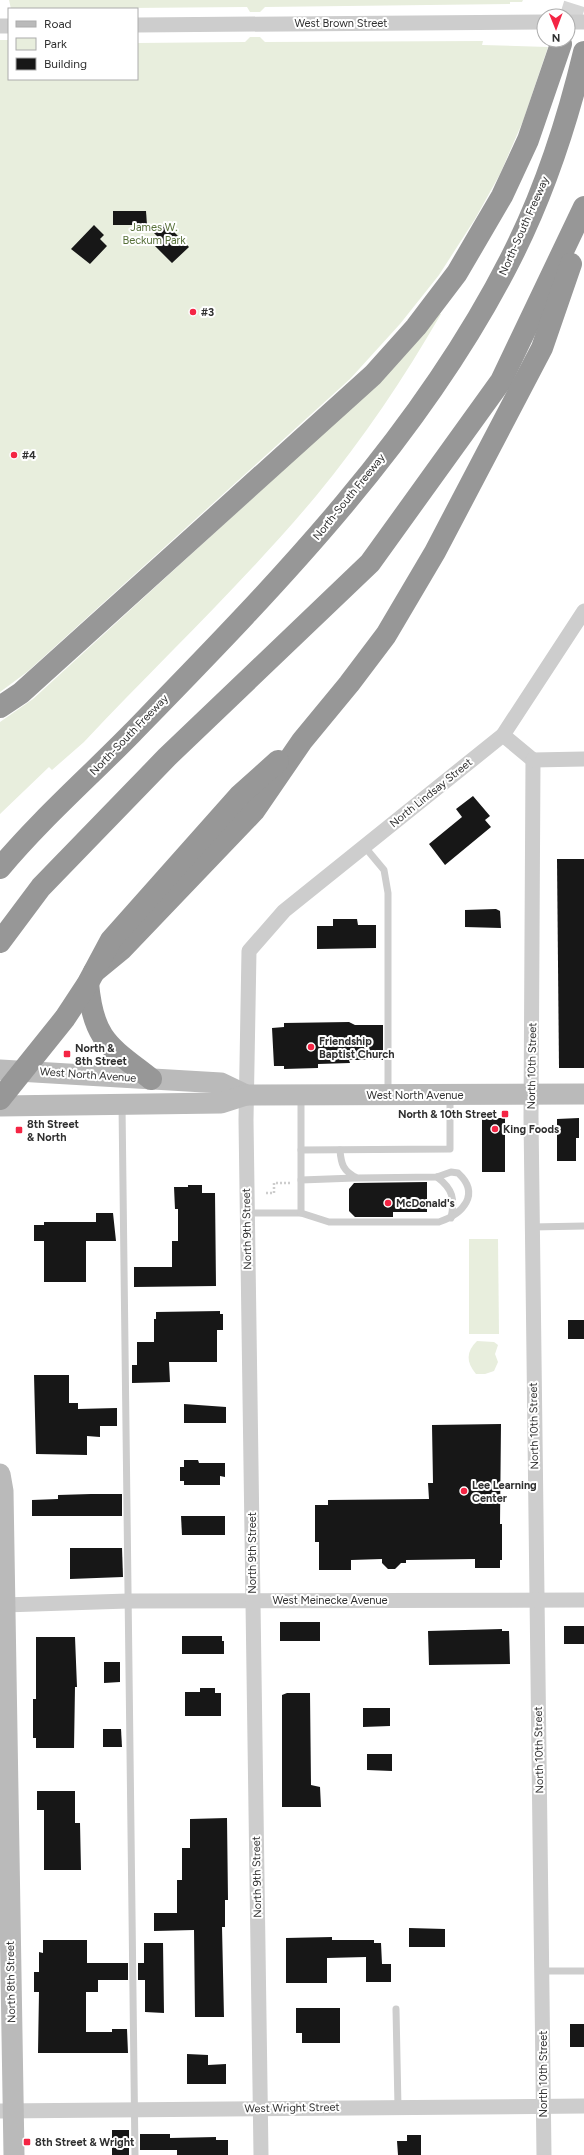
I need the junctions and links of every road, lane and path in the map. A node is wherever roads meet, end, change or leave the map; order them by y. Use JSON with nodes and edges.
{"nodes":[{"id":1,"x":536,"y":22,"type":"edge"},
{"id":2,"x":138,"y":25,"type":"edge"},
{"id":3,"x":561,"y":48,"type":"edge"},
{"id":4,"x":584,"y":52,"type":"edge"},
{"id":5,"x":584,"y":207,"type":"edge"},
{"id":6,"x":584,"y":227,"type":"edge"},
{"id":7,"x":584,"y":611,"type":"edge"},
{"id":8,"x":0,"y":707,"type":"edge"},
{"id":9,"x":503,"y":735,"type":"junction"},
{"id":10,"x":584,"y":759,"type":"edge"},
{"id":11,"x":533,"y":760,"type":"junction"},
{"id":12,"x":364,"y":846,"type":"junction"},
{"id":13,"x":0,"y":868,"type":"edge"},
{"id":14,"x":0,"y":942,"type":"edge"},
{"id":15,"x":250,"y":951,"type":"joint"},
{"id":16,"x":91,"y":978,"type":"junction"},
{"id":17,"x":10,"y":1070,"type":"edge"},
{"id":18,"x":151,"y":1079,"type":"junction"},
{"id":19,"x":450,"y":1094,"type":"junction"},
{"id":20,"x":531,"y":1094,"type":"junction"},
{"id":21,"x":584,"y":1094,"type":"edge"},
{"id":22,"x":246,"y":1095,"type":"junction"},
{"id":23,"x":301,"y":1095,"type":"junction"},
{"id":24,"x":388,"y":1095,"type":"junction"},
{"id":25,"x":0,"y":1099,"type":"edge"},
{"id":26,"x":122,"y":1105,"type":"junction"},
{"id":27,"x":0,"y":1106,"type":"edge"},
{"id":28,"x":301,"y":1150,"type":"junction"},
{"id":29,"x":340,"y":1150,"type":"junction"},
{"id":30,"x":437,"y":1177,"type":"junction"},
{"id":31,"x":357,"y":1178,"type":"junction"},
{"id":32,"x":301,"y":1180,"type":"junction"},
{"id":33,"x":247,"y":1213,"type":"junction"},
{"id":34,"x":301,"y":1213,"type":"junction"},
{"id":35,"x":451,"y":1218,"type":"junction"},
{"id":36,"x":584,"y":1226,"type":"edge"},
{"id":37,"x":532,"y":1227,"type":"junction"},
{"id":38,"x":0,"y":1474,"type":"edge"},
{"id":39,"x":252,"y":1600,"type":"junction"},
{"id":40,"x":536,"y":1600,"type":"junction"},
{"id":41,"x":584,"y":1600,"type":"edge"},
{"id":42,"x":128,"y":1601,"type":"junction"},
{"id":43,"x":4,"y":1605,"type":"junction"},
{"id":44,"x":542,"y":1971,"type":"junction"},
{"id":45,"x":584,"y":1971,"type":"edge"},
{"id":46,"x":396,"y":2009,"type":"dead end"},
{"id":47,"x":543,"y":2106,"type":"junction"},
{"id":48,"x":584,"y":2106,"type":"edge"},
{"id":49,"x":398,"y":2107,"type":"junction"},
{"id":50,"x":261,"y":2108,"type":"junction"},
{"id":51,"x":136,"y":2110,"type":"junction"},
{"id":52,"x":7,"y":2111,"type":"edge"},
{"id":53,"x":14,"y":2155,"type":"edge"},
{"id":54,"x":136,"y":2155,"type":"edge"},
{"id":55,"x":261,"y":2155,"type":"edge"},
{"id":56,"x":544,"y":2155,"type":"edge"}],
"edges":[{"from":1,"to":2,"type":"street","name":"West Brown Street"},
{"from":3,"to":8,"type":"highway"},
{"from":4,"to":13,"type":"highway","name":"North-South Freeway"},
{"from":5,"to":14,"type":"highway"},
{"from":6,"to":16,"type":"highway"},
{"from":7,"to":9,"type":"street","name":"North Lindsay Street"},
{"from":9,"to":11,"type":"street"},
{"from":9,"to":12,"type":"street","name":"North Lindsay Street"},
{"from":10,"to":11,"type":"street"},
{"from":11,"to":20,"type":"street","name":"North 10th Street"},
{"from":12,"to":15,"type":"street","name":"North Lindsay Street"},
{"from":12,"to":24,"type":"lane"},
{"from":15,"to":22,"type":"street","name":"North 9th Street"},
{"from":16,"to":17,"type":"highway"},
{"from":16,"to":18,"type":"highway"},
{"from":17,"to":18,"type":"main road","name":"West North Avenue"},
{"from":17,"to":25,"type":"highway"},
{"from":18,"to":22,"type":"main road","name":"West North Avenue"},
{"from":19,"to":20,"type":"main road","name":"West North Avenue"},
{"from":19,"to":24,"type":"main road","name":"West North Avenue"},
{"from":19,"to":29,"type":"lane"},
{"from":20,"to":21,"type":"main road","name":"West North Avenue"},
{"from":20,"to":37,"type":"street","name":"North 10th Street"},
{"from":22,"to":23,"type":"main road","name":"West North Avenue"},
{"from":22,"to":26,"type":"main road","name":"West North Avenue"},
{"from":22,"to":33,"type":"street","name":"North 9th Street"},
{"from":23,"to":24,"type":"main road","name":"West North Avenue"},
{"from":23,"to":28,"type":"lane"},
{"from":26,"to":27,"type":"main road","name":"West North Avenue"},
{"from":26,"to":42,"type":"lane"},
{"from":28,"to":29,"type":"lane"},
{"from":28,"to":32,"type":"lane"},
{"from":29,"to":31,"type":"lane"},
{"from":30,"to":31,"type":"lane"},
{"from":30,"to":35,"type":"lane"},
{"from":30,"to":35,"type":"lane"},
{"from":31,"to":32,"type":"lane"},
{"from":32,"to":34,"type":"lane"},
{"from":33,"to":34,"type":"lane"},
{"from":33,"to":39,"type":"street","name":"North 9th Street"},
{"from":34,"to":35,"type":"lane"},
{"from":36,"to":37,"type":"lane"},
{"from":37,"to":40,"type":"street","name":"North 10th Street"},
{"from":38,"to":43,"type":"main road","name":"North 8th Street"},
{"from":39,"to":40,"type":"street","name":"West Meinecke Avenue"},
{"from":39,"to":42,"type":"street","name":"West Meinecke Avenue"},
{"from":39,"to":50,"type":"street","name":"North 9th Street"},
{"from":40,"to":41,"type":"street","name":"West Meinecke Avenue"},
{"from":40,"to":44,"type":"street","name":"North 10th Street"},
{"from":42,"to":43,"type":"street","name":"West Meinecke Avenue"},
{"from":42,"to":51,"type":"lane"},
{"from":43,"to":52,"type":"main road","name":"North 8th Street"},
{"from":44,"to":45,"type":"lane"},
{"from":44,"to":47,"type":"street","name":"North 10th Street"},
{"from":46,"to":49,"type":"lane"},
{"from":47,"to":48,"type":"street","name":"West Wright Street"},
{"from":47,"to":49,"type":"street","name":"West Wright Street"},
{"from":47,"to":56,"type":"street","name":"North 10th Street"},
{"from":49,"to":50,"type":"street","name":"West Wright Street"},
{"from":50,"to":51,"type":"street","name":"West Wright Street"},
{"from":50,"to":55,"type":"street","name":"North 9th Street"},
{"from":51,"to":52,"type":"street","name":"West Wright Street"},
{"from":51,"to":54,"type":"lane"},
{"from":52,"to":53,"type":"main road","name":"North 8th Street"}]}
